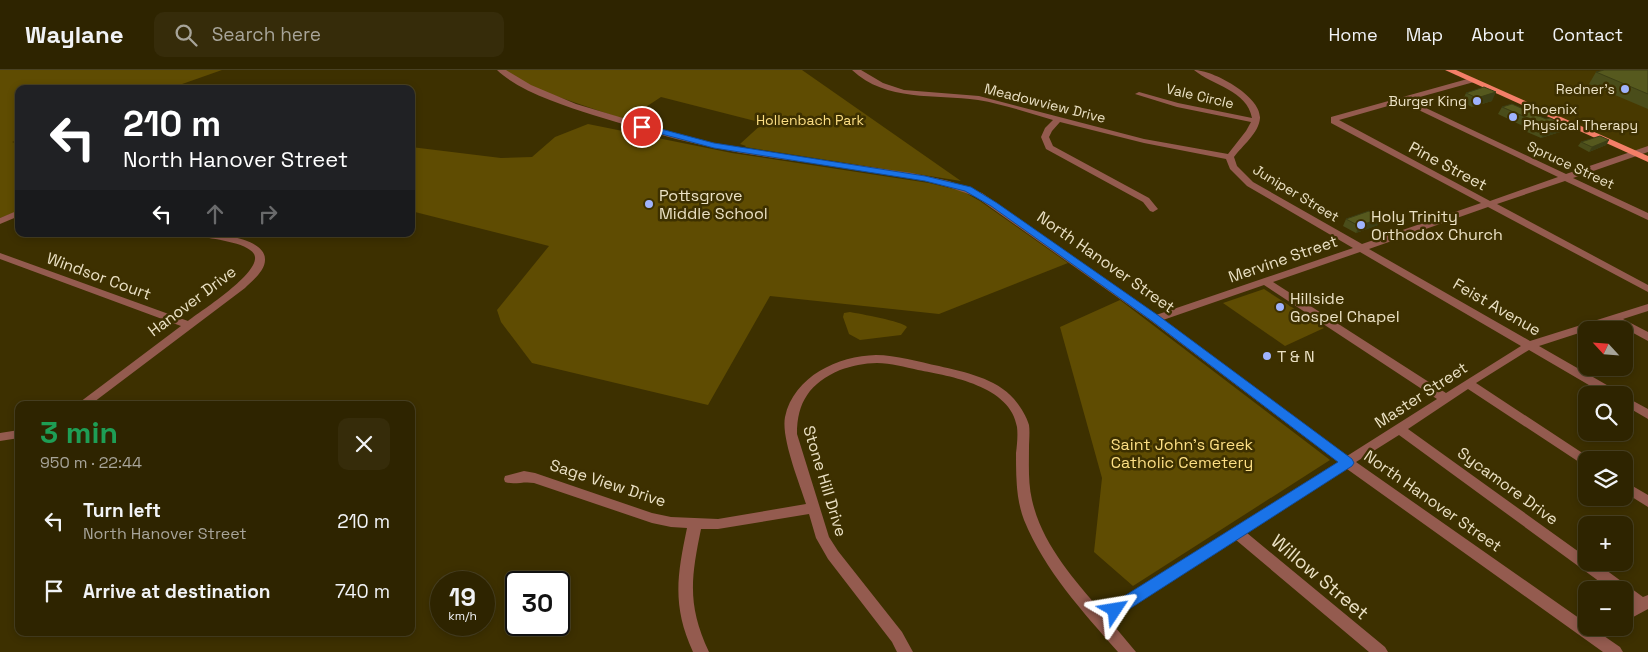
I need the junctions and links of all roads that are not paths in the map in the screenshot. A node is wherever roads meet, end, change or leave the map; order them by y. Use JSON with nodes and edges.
{"nodes":[{"id":1,"x":501,"y":70,"type":"edge"},
{"id":2,"x":856,"y":70,"type":"edge"},
{"id":3,"x":1198,"y":70,"type":"edge"},
{"id":4,"x":1449,"y":70,"type":"edge"},
{"id":5,"x":1471,"y":80,"type":"junction"},
{"id":6,"x":1139,"y":94,"type":"dead end"},
{"id":7,"x":1401,"y":99,"type":"junction"},
{"id":8,"x":1059,"y":118,"type":"junction"},
{"id":9,"x":1255,"y":121,"type":"junction"},
{"id":10,"x":1648,"y":149,"type":"edge"},
{"id":11,"x":1636,"y":153,"type":"junction"},
{"id":12,"x":1230,"y":157,"type":"junction"},
{"id":13,"x":1648,"y":159,"type":"edge"},
{"id":14,"x":1565,"y":178,"type":"junction"},
{"id":15,"x":1488,"y":204,"type":"junction"},
{"id":16,"x":1153,"y":209,"type":"dead end"},
{"id":17,"x":15,"y":215,"type":"edge"},
{"id":18,"x":1648,"y":217,"type":"edge"},
{"id":19,"x":0,"y":221,"type":"edge"},
{"id":20,"x":216,"y":237,"type":"edge"},
{"id":21,"x":1363,"y":248,"type":"junction"},
{"id":22,"x":0,"y":256,"type":"edge"},
{"id":23,"x":1264,"y":281,"type":"junction"},
{"id":24,"x":1648,"y":289,"type":"edge"},
{"id":25,"x":1648,"y":307,"type":"edge"},
{"id":26,"x":1155,"y":319,"type":"junction"},
{"id":27,"x":1616,"y":319,"type":"junction"},
{"id":28,"x":187,"y":324,"type":"junction"},
{"id":29,"x":1648,"y":337,"type":"edge"},
{"id":30,"x":1530,"y":345,"type":"junction"},
{"id":31,"x":1468,"y":382,"type":"junction"},
{"id":32,"x":1600,"y":386,"type":"edge"},
{"id":33,"x":1446,"y":399,"type":"junction"},
{"id":34,"x":87,"y":401,"type":"edge"},
{"id":35,"x":1633,"y":406,"type":"edge"},
{"id":36,"x":1648,"y":415,"type":"edge"},
{"id":37,"x":1399,"y":429,"type":"junction"},
{"id":38,"x":15,"y":435,"type":"edge"},
{"id":39,"x":0,"y":437,"type":"edge"},
{"id":40,"x":1578,"y":456,"type":"edge"},
{"id":41,"x":1348,"y":463,"type":"junction"},
{"id":42,"x":510,"y":479,"type":"dead end"},
{"id":43,"x":1633,"y":492,"type":"edge"},
{"id":44,"x":1648,"y":502,"type":"edge"},
{"id":45,"x":814,"y":508,"type":"junction"},
{"id":46,"x":695,"y":524,"type":"junction"},
{"id":47,"x":1236,"y":532,"type":"junction"},
{"id":48,"x":1609,"y":581,"type":"edge"},
{"id":49,"x":1633,"y":596,"type":"edge"},
{"id":50,"x":1645,"y":602,"type":"edge"},
{"id":51,"x":1633,"y":610,"type":"edge"},
{"id":52,"x":1578,"y":618,"type":"edge"},
{"id":53,"x":1100,"y":620,"type":"junction"},
{"id":54,"x":1602,"y":636,"type":"edge"},
{"id":55,"x":701,"y":652,"type":"edge"},
{"id":56,"x":905,"y":652,"type":"edge"},
{"id":57,"x":1128,"y":652,"type":"edge"},
{"id":58,"x":1380,"y":652,"type":"edge"},
{"id":59,"x":1614,"y":652,"type":"edge"}],
"edges":[{"from":1,"to":26,"type":"street","name":"North Hanover Street"},
{"from":2,"to":8,"type":"street","name":"Meadowview Drive"},
{"from":3,"to":9,"type":"street"},
{"from":4,"to":5,"type":"main road"},
{"from":5,"to":7,"type":"street"},
{"from":5,"to":11,"type":"main road"},
{"from":6,"to":9,"type":"street","name":"Vale Circle"},
{"from":7,"to":14,"type":"street","name":"Spruce Street"},
{"from":7,"to":15,"type":"street","name":"Pine Street"},
{"from":8,"to":12,"type":"street","name":"Meadowview Drive"},
{"from":8,"to":16,"type":"street"},
{"from":9,"to":12,"type":"street"},
{"from":10,"to":11,"type":"street","name":"Mervine Street"},
{"from":11,"to":13,"type":"main road"},
{"from":11,"to":14,"type":"street","name":"Mervine Street"},
{"from":12,"to":21,"type":"street","name":"Juniper Street"},
{"from":14,"to":15,"type":"street","name":"Mervine Street"},
{"from":14,"to":18,"type":"street","name":"Spruce Street"},
{"from":15,"to":21,"type":"street","name":"Mervine Street"},
{"from":15,"to":24,"type":"street","name":"Pine Street"},
{"from":17,"to":19,"type":"street"},
{"from":20,"to":28,"type":"street","name":"Hanover Drive"},
{"from":21,"to":23,"type":"street","name":"Mervine Street"},
{"from":21,"to":30,"type":"street","name":"Feist Avenue"},
{"from":22,"to":28,"type":"street","name":"Windsor Court"},
{"from":23,"to":26,"type":"street","name":"Mervine Street"},
{"from":23,"to":33,"type":"street"},
{"from":25,"to":27,"type":"street","name":"Master Street"},
{"from":26,"to":41,"type":"street","name":"North Hanover Street"},
{"from":27,"to":29,"type":"street"},
{"from":27,"to":30,"type":"street","name":"Master Street"},
{"from":28,"to":34,"type":"street","name":"Hanover Drive"},
{"from":30,"to":31,"type":"street","name":"Master Street"},
{"from":30,"to":32,"type":"street","name":"Feist Avenue"},
{"from":31,"to":33,"type":"street","name":"Master Street"},
{"from":31,"to":40,"type":"street"},
{"from":33,"to":37,"type":"street","name":"Master Street"},
{"from":35,"to":36,"type":"street"},
{"from":37,"to":41,"type":"street","name":"Master Street"},
{"from":37,"to":48,"type":"street","name":"Sycamore Drive"},
{"from":38,"to":39,"type":"street"},
{"from":41,"to":47,"type":"street","name":"Master Street"},
{"from":41,"to":52,"type":"street","name":"North Hanover Street"},
{"from":42,"to":46,"type":"street","name":"Sage View Drive"},
{"from":43,"to":44,"type":"street"},
{"from":45,"to":46,"type":"street","name":"Sage View Drive"},
{"from":45,"to":53,"type":"street","name":"Stone Hill Drive"},
{"from":45,"to":56,"type":"street","name":"Stone Hill Drive"},
{"from":46,"to":55,"type":"street"},
{"from":47,"to":53,"type":"street","name":"Master Street"},
{"from":47,"to":58,"type":"street","name":"Willow Street"},
{"from":49,"to":50,"type":"street","name":"Sycamore Drive"},
{"from":50,"to":51,"type":"street"},
{"from":53,"to":57,"type":"street","name":"Stone Hill Drive"},
{"from":54,"to":59,"type":"street","name":"North Hanover Street"}]}
